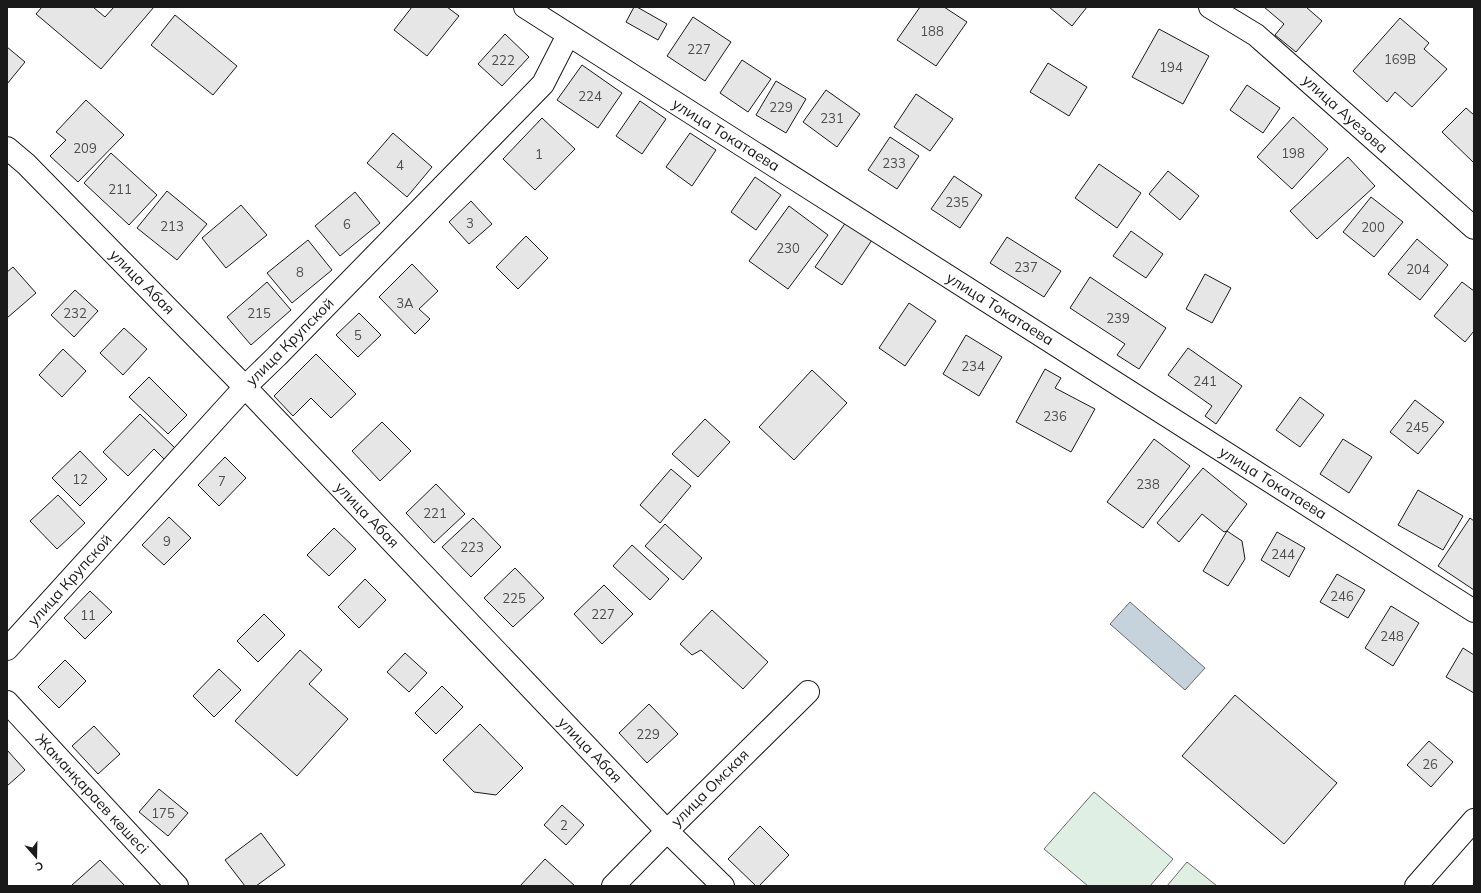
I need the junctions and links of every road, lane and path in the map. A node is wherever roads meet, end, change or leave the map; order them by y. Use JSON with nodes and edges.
{"nodes":[{"id":1,"x":525,"y":7,"type":"edge"},
{"id":2,"x":1221,"y":9,"type":"edge"},
{"id":3,"x":568,"y":35,"type":"junction"},
{"id":4,"x":7,"y":148,"type":"edge"},
{"id":5,"x":1474,"y":228,"type":"edge"},
{"id":6,"x":245,"y":387,"type":"junction"},
{"id":7,"x":1474,"y":611,"type":"edge"},
{"id":8,"x":7,"y":649,"type":"edge"},
{"id":9,"x":808,"y":692,"type":"dead end"},
{"id":10,"x":7,"y":702,"type":"edge"},
{"id":11,"x":1474,"y":820,"type":"edge"},
{"id":12,"x":667,"y":831,"type":"junction"},
{"id":13,"x":177,"y":886,"type":"edge"},
{"id":14,"x":613,"y":886,"type":"edge"},
{"id":15,"x":723,"y":886,"type":"edge"},
{"id":16,"x":1416,"y":886,"type":"edge"}],
"edges":[{"from":1,"to":3,"type":"street","name":"улица Токатаева"},
{"from":2,"to":5,"type":"street","name":"улица Ауезова"},
{"from":3,"to":6,"type":"street","name":"улица Крупской"},
{"from":3,"to":7,"type":"street","name":"улица Токатаева"},
{"from":4,"to":6,"type":"street","name":"улица Абая"},
{"from":6,"to":8,"type":"street","name":"улица Крупской"},
{"from":6,"to":12,"type":"street","name":"улица Абая"},
{"from":9,"to":12,"type":"street","name":"улица Омская"},
{"from":10,"to":13,"type":"street","name":"Жаманқараев көшесі"},
{"from":11,"to":16,"type":"street"},
{"from":12,"to":14,"type":"street","name":"улица Омская"},
{"from":12,"to":15,"type":"street","name":"улица Абая"}]}
